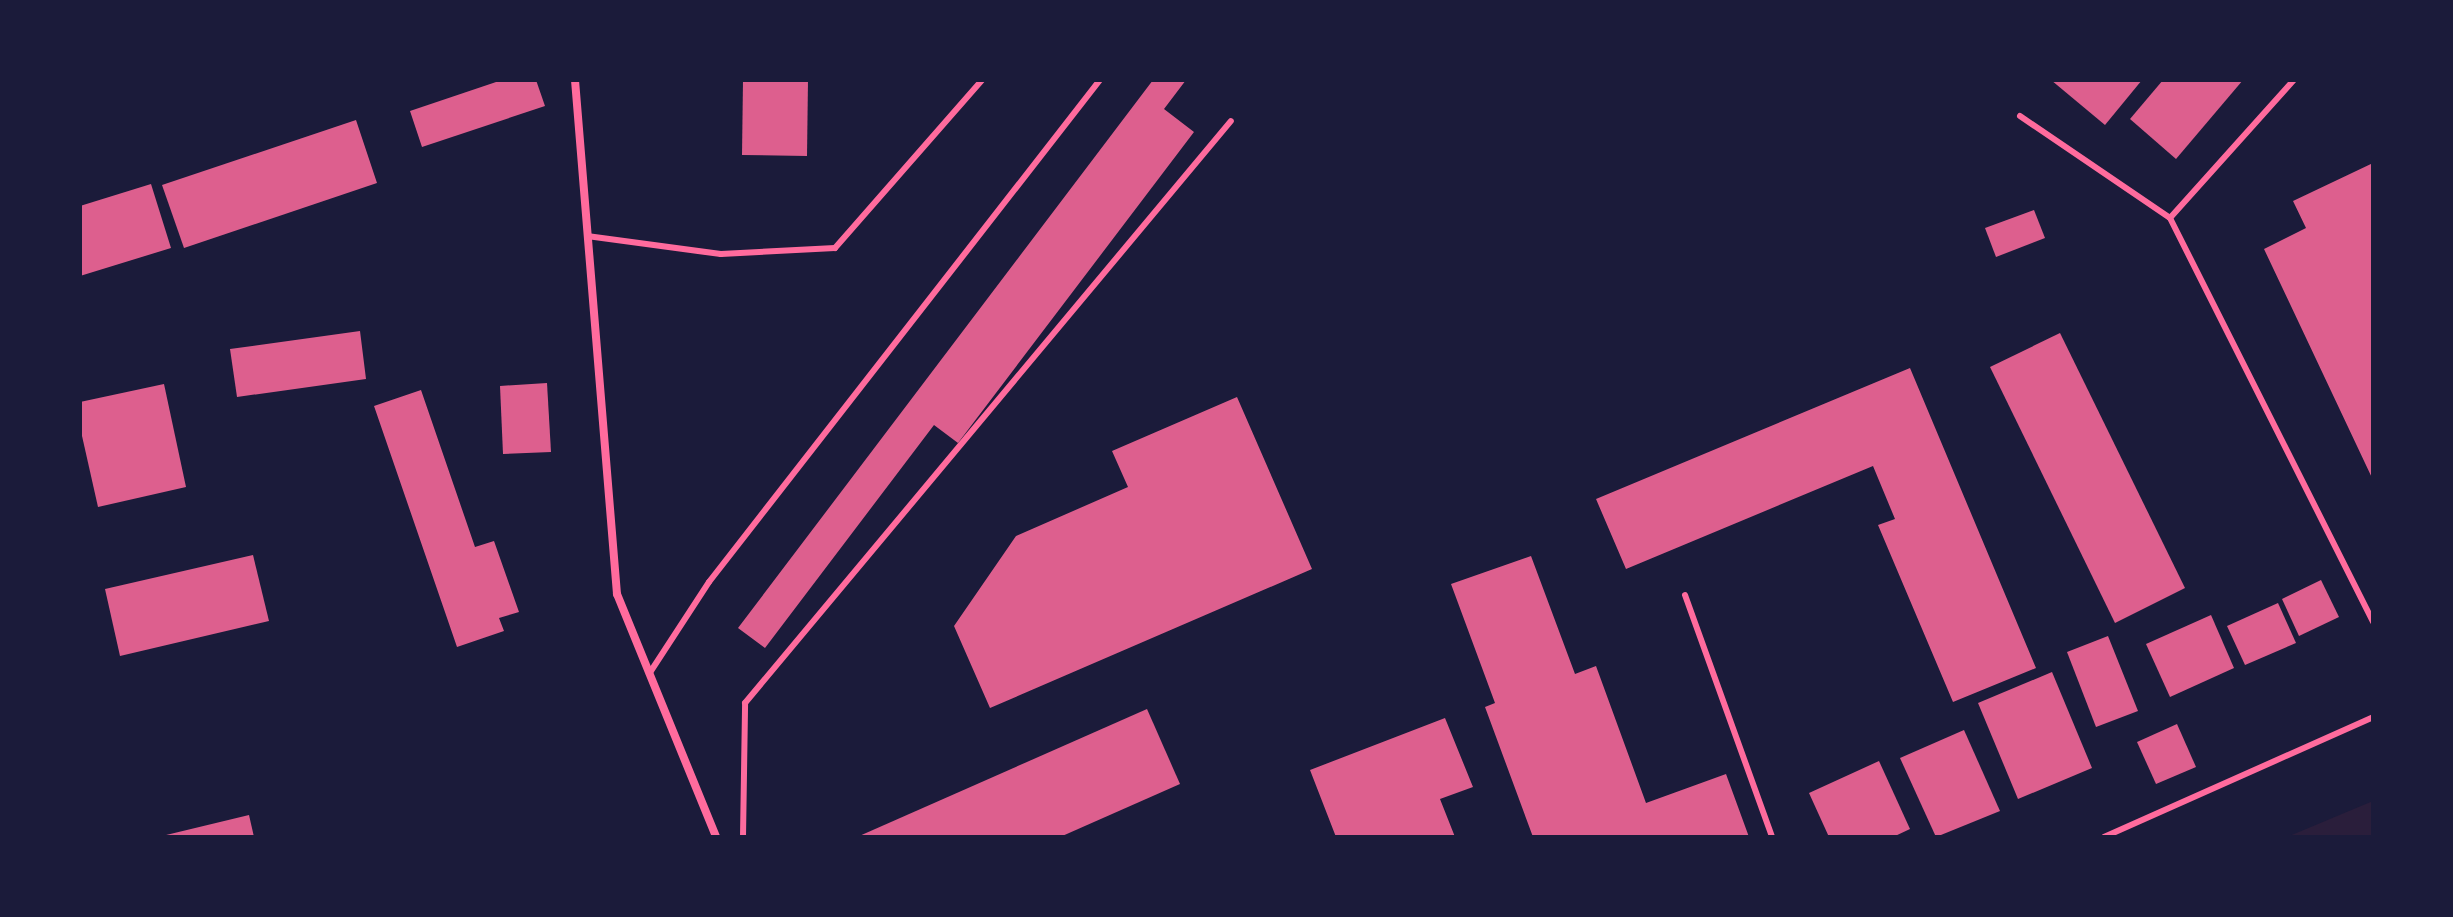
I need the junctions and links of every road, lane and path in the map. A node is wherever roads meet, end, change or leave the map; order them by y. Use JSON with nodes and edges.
{"nodes":[{"id":1,"x":575,"y":80,"type":"edge"},
{"id":2,"x":982,"y":80,"type":"edge"},
{"id":3,"x":1100,"y":80,"type":"edge"},
{"id":4,"x":2294,"y":80,"type":"edge"},
{"id":5,"x":2020,"y":116,"type":"dead end"},
{"id":6,"x":1231,"y":121,"type":"dead end"},
{"id":7,"x":2170,"y":218,"type":"junction"},
{"id":8,"x":587,"y":236,"type":"junction"},
{"id":9,"x":1685,"y":595,"type":"dead end"},
{"id":10,"x":2373,"y":622,"type":"edge"},
{"id":11,"x":649,"y":674,"type":"junction"},
{"id":12,"x":2373,"y":717,"type":"edge"},
{"id":13,"x":716,"y":837,"type":"edge"},
{"id":14,"x":743,"y":837,"type":"edge"},
{"id":15,"x":1772,"y":837,"type":"edge"},
{"id":16,"x":2104,"y":837,"type":"edge"}],
"edges":[{"from":1,"to":8,"type":"street"},
{"from":2,"to":8,"type":"lane"},
{"from":3,"to":11,"type":"lane"},
{"from":4,"to":7,"type":"lane"},
{"from":5,"to":7,"type":"lane"},
{"from":6,"to":14,"type":"lane"},
{"from":7,"to":10,"type":"lane"},
{"from":8,"to":11,"type":"street"},
{"from":9,"to":15,"type":"lane"},
{"from":11,"to":13,"type":"street"},
{"from":12,"to":16,"type":"lane"}]}
